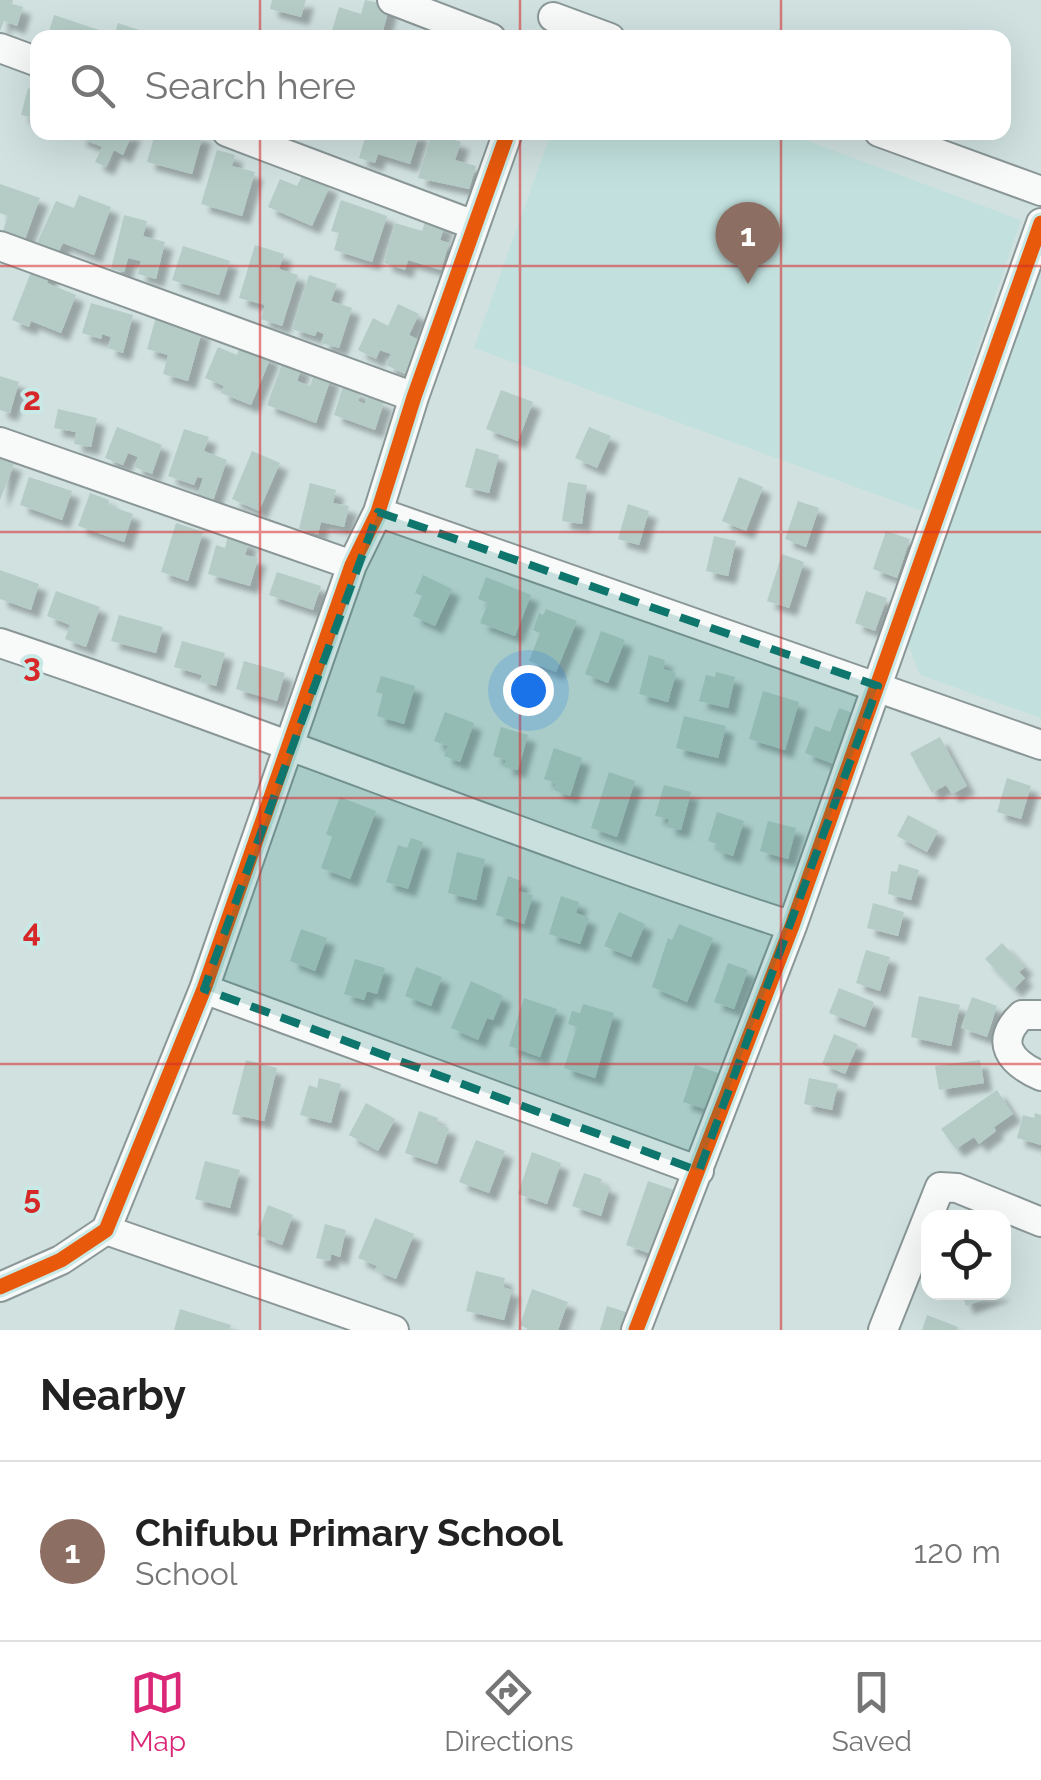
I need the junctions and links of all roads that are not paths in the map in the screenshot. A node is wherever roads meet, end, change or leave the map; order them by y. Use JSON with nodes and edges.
{"nodes":[{"id":1,"x":392,"y":0,"type":"edge"},
{"id":2,"x":552,"y":18,"type":"edge"},
{"id":3,"x":469,"y":30,"type":"edge"},
{"id":4,"x":587,"y":30,"type":"edge"},
{"id":5,"x":0,"y":48,"type":"edge"},
{"id":6,"x":30,"y":59,"type":"edge"},
{"id":7,"x":247,"y":140,"type":"edge"},
{"id":8,"x":505,"y":140,"type":"edge"},
{"id":9,"x":901,"y":140,"type":"edge"},
{"id":10,"x":1041,"y":192,"type":"edge"},
{"id":11,"x":1041,"y":224,"type":"edge"},
{"id":12,"x":474,"y":226,"type":"junction"},
{"id":13,"x":0,"y":246,"type":"edge"},
{"id":14,"x":414,"y":396,"type":"junction"},
{"id":15,"x":0,"y":442,"type":"edge"},
{"id":16,"x":378,"y":512,"type":"junction"},
{"id":17,"x":352,"y":565,"type":"junction"},
{"id":18,"x":0,"y":643,"type":"edge"},
{"id":19,"x":878,"y":686,"type":"junction"},
{"id":20,"x":288,"y":744,"type":"junction"},
{"id":21,"x":1041,"y":745,"type":"edge"},
{"id":22,"x":792,"y":926,"type":"junction"},
{"id":23,"x":204,"y":989,"type":"junction"},
{"id":24,"x":1041,"y":1015,"type":"edge"},
{"id":25,"x":1041,"y":1076,"type":"edge"},
{"id":26,"x":699,"y":1171,"type":"junction"},
{"id":27,"x":1041,"y":1222,"type":"edge"},
{"id":28,"x":106,"y":1230,"type":"junction"},
{"id":29,"x":0,"y":1287,"type":"edge"},
{"id":30,"x":394,"y":1330,"type":"edge"},
{"id":31,"x":636,"y":1330,"type":"edge"},
{"id":32,"x":884,"y":1330,"type":"edge"}],
"edges":[{"from":1,"to":3,"type":"street"},
{"from":2,"to":4,"type":"street"},
{"from":5,"to":6,"type":"street"},
{"from":7,"to":12,"type":"street"},
{"from":8,"to":12,"type":"street"},
{"from":9,"to":10,"type":"street"},
{"from":11,"to":19,"type":"street"},
{"from":12,"to":14,"type":"street"},
{"from":13,"to":14,"type":"street"},
{"from":14,"to":16,"type":"street"},
{"from":15,"to":17,"type":"street"},
{"from":16,"to":17,"type":"street"},
{"from":16,"to":19,"type":"street"},
{"from":17,"to":20,"type":"street"},
{"from":18,"to":20,"type":"street"},
{"from":19,"to":21,"type":"street"},
{"from":19,"to":22,"type":"street"},
{"from":20,"to":22,"type":"street"},
{"from":20,"to":23,"type":"street"},
{"from":22,"to":26,"type":"street"},
{"from":23,"to":26,"type":"street"},
{"from":23,"to":28,"type":"street"},
{"from":24,"to":25,"type":"street"},
{"from":26,"to":31,"type":"street"},
{"from":27,"to":32,"type":"street"},
{"from":28,"to":29,"type":"street"},
{"from":28,"to":30,"type":"street"}]}
